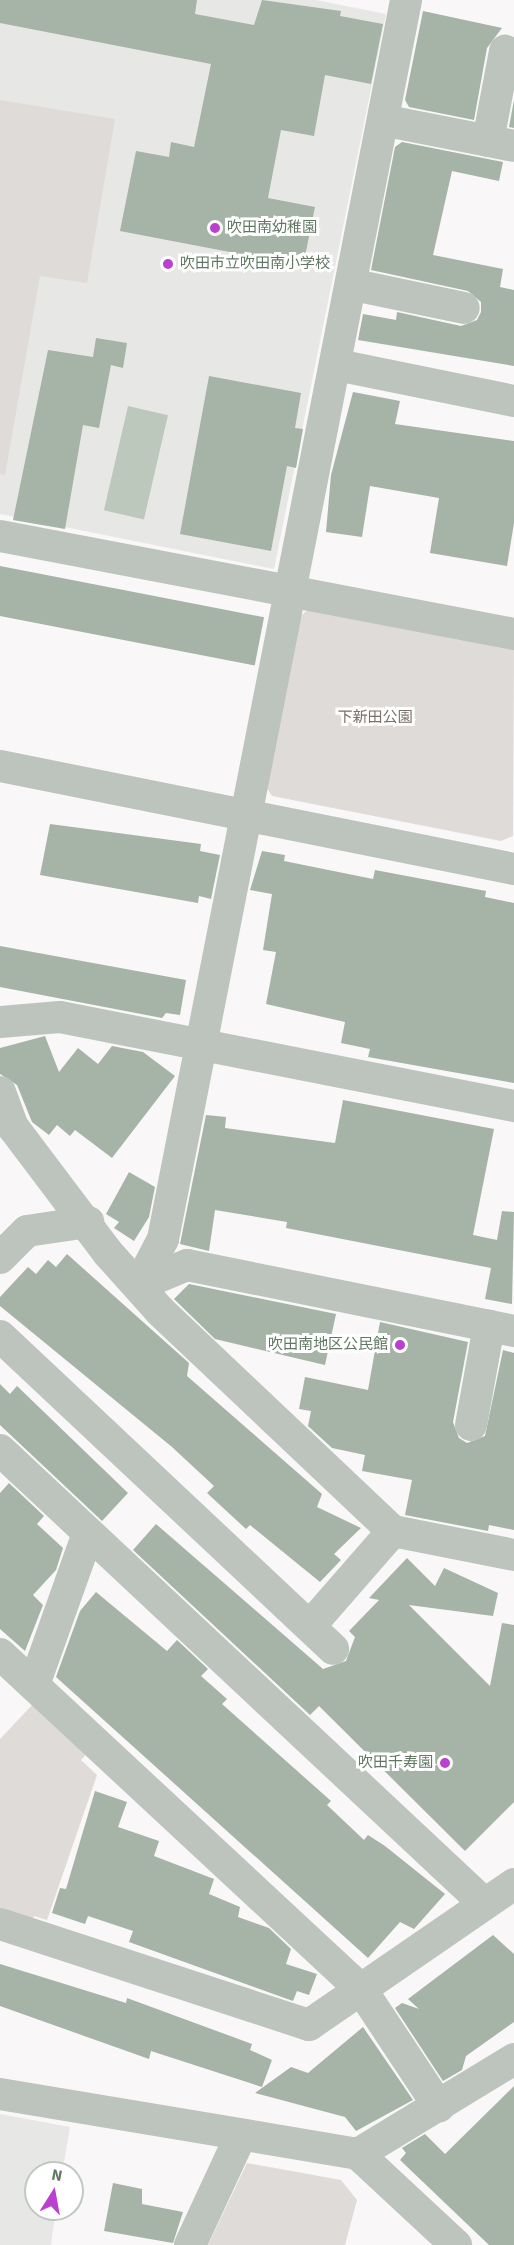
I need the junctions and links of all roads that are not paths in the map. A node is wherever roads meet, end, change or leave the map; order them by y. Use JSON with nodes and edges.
{"nodes":[{"id":1,"x":406,"y":0,"type":"edge"},
{"id":2,"x":505,"y":51,"type":"dead end"},
{"id":3,"x":387,"y":121,"type":"junction"},
{"id":4,"x":501,"y":144,"type":"edge"},
{"id":5,"x":354,"y":285,"type":"junction"},
{"id":6,"x":464,"y":308,"type":"dead end"},
{"id":7,"x":337,"y":365,"type":"junction"},
{"id":8,"x":514,"y":401,"type":"edge"},
{"id":9,"x":0,"y":536,"type":"edge"},
{"id":10,"x":292,"y":595,"type":"junction"},
{"id":11,"x":514,"y":634,"type":"edge"},
{"id":12,"x":0,"y":766,"type":"edge"},
{"id":13,"x":244,"y":813,"type":"junction"},
{"id":14,"x":514,"y":869,"type":"edge"},
{"id":15,"x":0,"y":1022,"type":"edge"},
{"id":16,"x":200,"y":1044,"type":"junction"},
{"id":17,"x":0,"y":1092,"type":"edge"},
{"id":18,"x":514,"y":1106,"type":"edge"},
{"id":19,"x":88,"y":1222,"type":"junction"},
{"id":20,"x":0,"y":1258,"type":"edge"},
{"id":21,"x":139,"y":1285,"type":"junction"},
{"id":22,"x":502,"y":1328,"type":"edge"},
{"id":23,"x":0,"y":1336,"type":"edge"},
{"id":24,"x":471,"y":1425,"type":"dead end"},
{"id":25,"x":0,"y":1450,"type":"edge"},
{"id":26,"x":393,"y":1531,"type":"junction"},
{"id":27,"x":88,"y":1533,"type":"junction"},
{"id":28,"x":514,"y":1555,"type":"edge"},
{"id":29,"x":310,"y":1626,"type":"junction"},
{"id":30,"x":333,"y":1649,"type":"dead end"},
{"id":31,"x":0,"y":1654,"type":"edge"},
{"id":32,"x":34,"y":1685,"type":"junction"},
{"id":33,"x":514,"y":1884,"type":"edge"},
{"id":34,"x":484,"y":1903,"type":"junction"},
{"id":35,"x":0,"y":1924,"type":"edge"},
{"id":36,"x":361,"y":1989,"type":"junction"},
{"id":37,"x":514,"y":2059,"type":"edge"},
{"id":38,"x":0,"y":2094,"type":"edge"},
{"id":39,"x":439,"y":2107,"type":"junction"},
{"id":40,"x":242,"y":2135,"type":"junction"},
{"id":41,"x":358,"y":2154,"type":"junction"},
{"id":42,"x":190,"y":2245,"type":"edge"},
{"id":43,"x":456,"y":2245,"type":"edge"}],
"edges":[{"from":1,"to":3,"type":"street"},
{"from":2,"to":4,"type":"street"},
{"from":3,"to":4,"type":"street"},
{"from":3,"to":5,"type":"street"},
{"from":5,"to":6,"type":"street"},
{"from":5,"to":7,"type":"street"},
{"from":7,"to":8,"type":"street"},
{"from":7,"to":10,"type":"street"},
{"from":9,"to":10,"type":"street"},
{"from":10,"to":11,"type":"street"},
{"from":10,"to":13,"type":"street"},
{"from":12,"to":13,"type":"street"},
{"from":13,"to":14,"type":"street"},
{"from":13,"to":16,"type":"street"},
{"from":15,"to":16,"type":"street"},
{"from":16,"to":18,"type":"street"},
{"from":16,"to":21,"type":"street"},
{"from":17,"to":19,"type":"street"},
{"from":19,"to":20,"type":"street"},
{"from":19,"to":21,"type":"street"},
{"from":21,"to":22,"type":"street"},
{"from":21,"to":26,"type":"street"},
{"from":22,"to":24,"type":"street"},
{"from":23,"to":29,"type":"street"},
{"from":25,"to":27,"type":"street"},
{"from":26,"to":28,"type":"street"},
{"from":26,"to":29,"type":"street"},
{"from":27,"to":32,"type":"street"},
{"from":27,"to":34,"type":"street"},
{"from":29,"to":30,"type":"street"},
{"from":31,"to":32,"type":"street"},
{"from":32,"to":36,"type":"street"},
{"from":33,"to":34,"type":"street"},
{"from":34,"to":36,"type":"street"},
{"from":35,"to":36,"type":"street"},
{"from":36,"to":39,"type":"street"},
{"from":37,"to":39,"type":"street"},
{"from":38,"to":40,"type":"street"},
{"from":39,"to":41,"type":"street"},
{"from":40,"to":41,"type":"street"},
{"from":40,"to":42,"type":"street"},
{"from":41,"to":43,"type":"street"}]}
